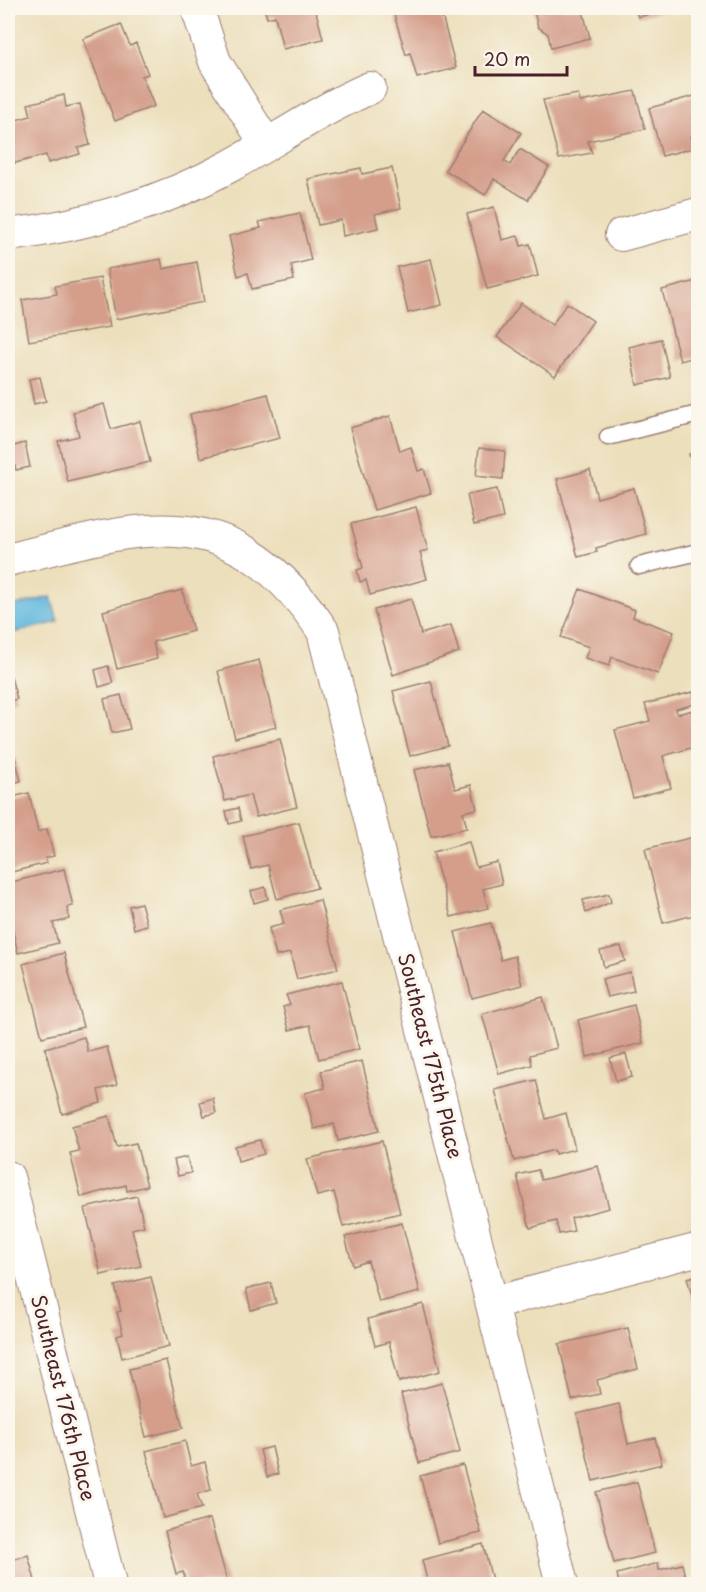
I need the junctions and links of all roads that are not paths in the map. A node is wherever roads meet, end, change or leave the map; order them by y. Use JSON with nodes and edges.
{"nodes":[{"id":1,"x":198,"y":8,"type":"edge"},
{"id":2,"x":370,"y":88,"type":"dead end"},
{"id":3,"x":266,"y":144,"type":"junction"},
{"id":4,"x":699,"y":214,"type":"edge"},
{"id":5,"x":8,"y":235,"type":"edge"},
{"id":6,"x":621,"y":235,"type":"dead end"},
{"id":7,"x":699,"y":414,"type":"edge"},
{"id":8,"x":608,"y":437,"type":"dead end"},
{"id":9,"x":699,"y":552,"type":"edge"},
{"id":10,"x":8,"y":560,"type":"edge"},
{"id":11,"x":639,"y":566,"type":"dead end"},
{"id":12,"x":8,"y":1177,"type":"edge"},
{"id":13,"x":692,"y":1251,"type":"dead end"},
{"id":14,"x":492,"y":1303,"type":"junction"},
{"id":15,"x":110,"y":1584,"type":"edge"},
{"id":16,"x":562,"y":1584,"type":"edge"}],
"edges":[{"from":1,"to":3,"type":"street"},
{"from":2,"to":3,"type":"street"},
{"from":3,"to":5,"type":"street"},
{"from":4,"to":6,"type":"street"},
{"from":7,"to":8,"type":"lane"},
{"from":9,"to":11,"type":"lane"},
{"from":10,"to":14,"type":"street","name":"Southeast 175th Place"},
{"from":12,"to":15,"type":"street","name":"Southeast 176th Place"},
{"from":13,"to":14,"type":"street"},
{"from":14,"to":16,"type":"street","name":"Southeast 175th Place"}]}
